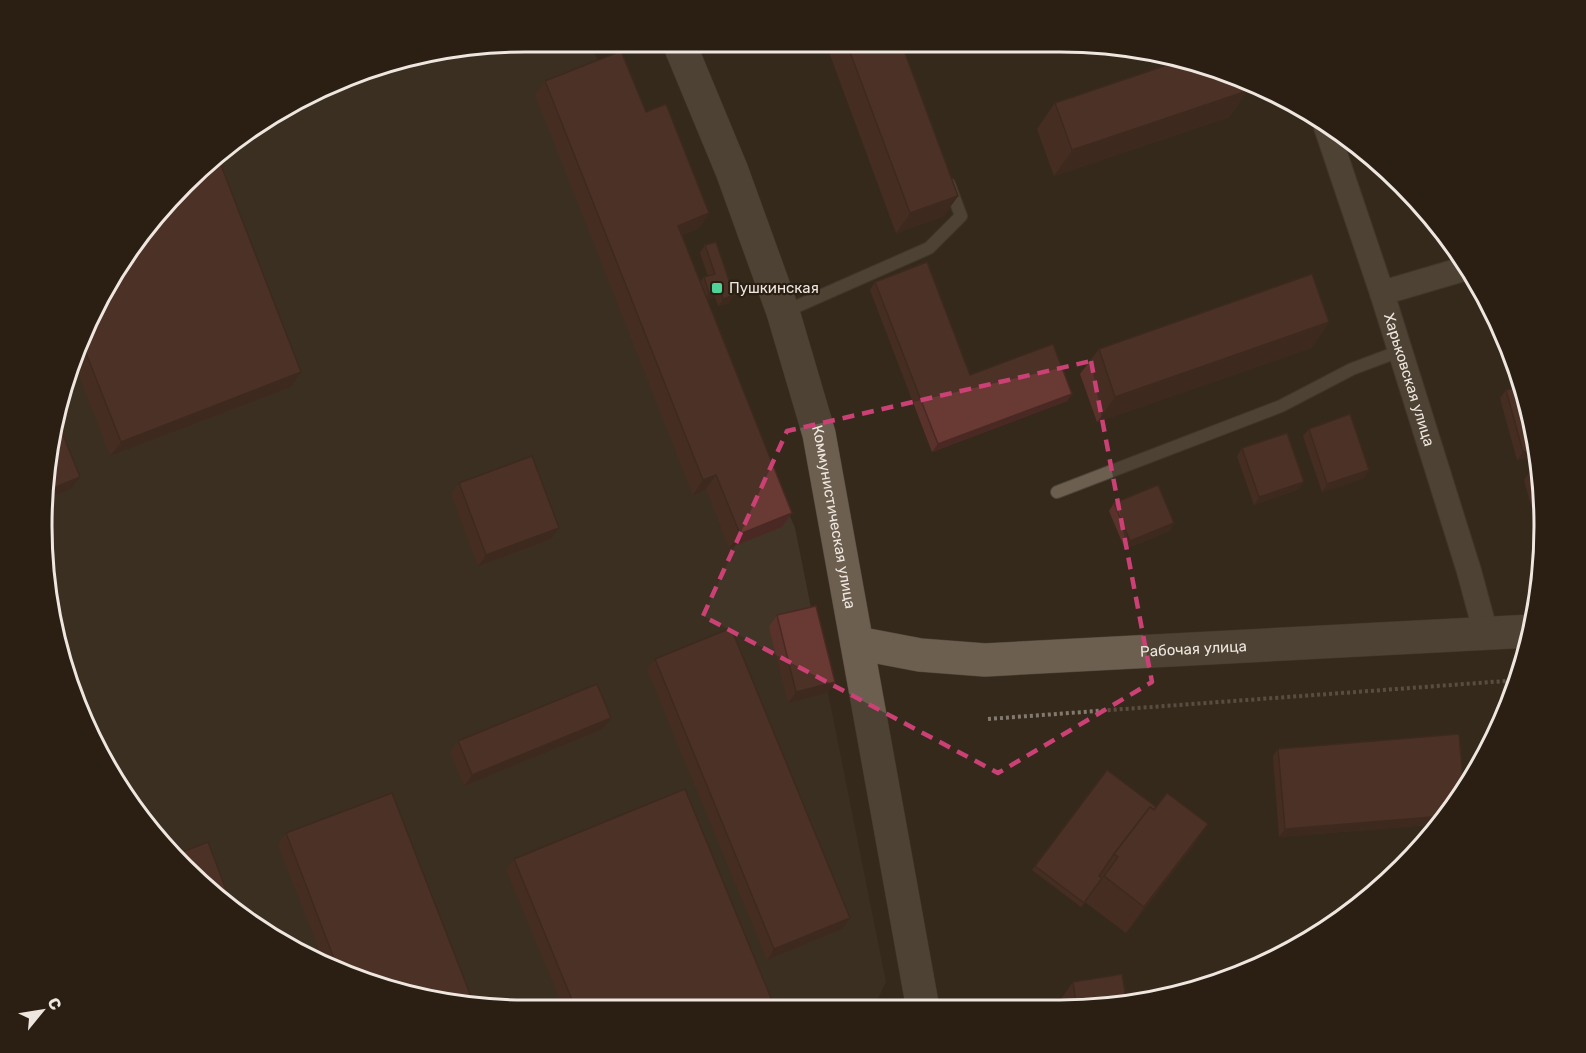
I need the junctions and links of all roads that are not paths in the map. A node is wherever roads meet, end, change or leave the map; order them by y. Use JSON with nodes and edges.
{"nodes":[{"id":1,"x":684,"y":52,"type":"edge"},
{"id":2,"x":1329,"y":136,"type":"edge"},
{"id":3,"x":945,"y":173,"type":"edge"},
{"id":4,"x":1458,"y":271,"type":"edge"},
{"id":5,"x":1382,"y":293,"type":"junction"},
{"id":6,"x":783,"y":312,"type":"junction"},
{"id":7,"x":1400,"y":351,"type":"junction"},
{"id":8,"x":1057,"y":492,"type":"dead end"},
{"id":9,"x":1521,"y":632,"type":"edge"},
{"id":10,"x":1486,"y":634,"type":"junction"},
{"id":11,"x":856,"y":643,"type":"junction"},
{"id":12,"x":921,"y":1000,"type":"edge"}],
"edges":[{"from":1,"to":6,"type":"street","name":"Коммунистическая улица"},
{"from":2,"to":5,"type":"street","name":"Харьковская улица"},
{"from":3,"to":6,"type":"lane"},
{"from":4,"to":5,"type":"street"},
{"from":5,"to":7,"type":"street","name":"Харьковская улица"},
{"from":6,"to":11,"type":"street","name":"Коммунистическая улица"},
{"from":7,"to":8,"type":"lane"},
{"from":7,"to":10,"type":"street","name":"Харьковская улица"},
{"from":9,"to":10,"type":"street","name":"Рабочая улица"},
{"from":10,"to":11,"type":"street","name":"Рабочая улица"},
{"from":11,"to":12,"type":"street","name":"Коммунистическая улица"}]}
